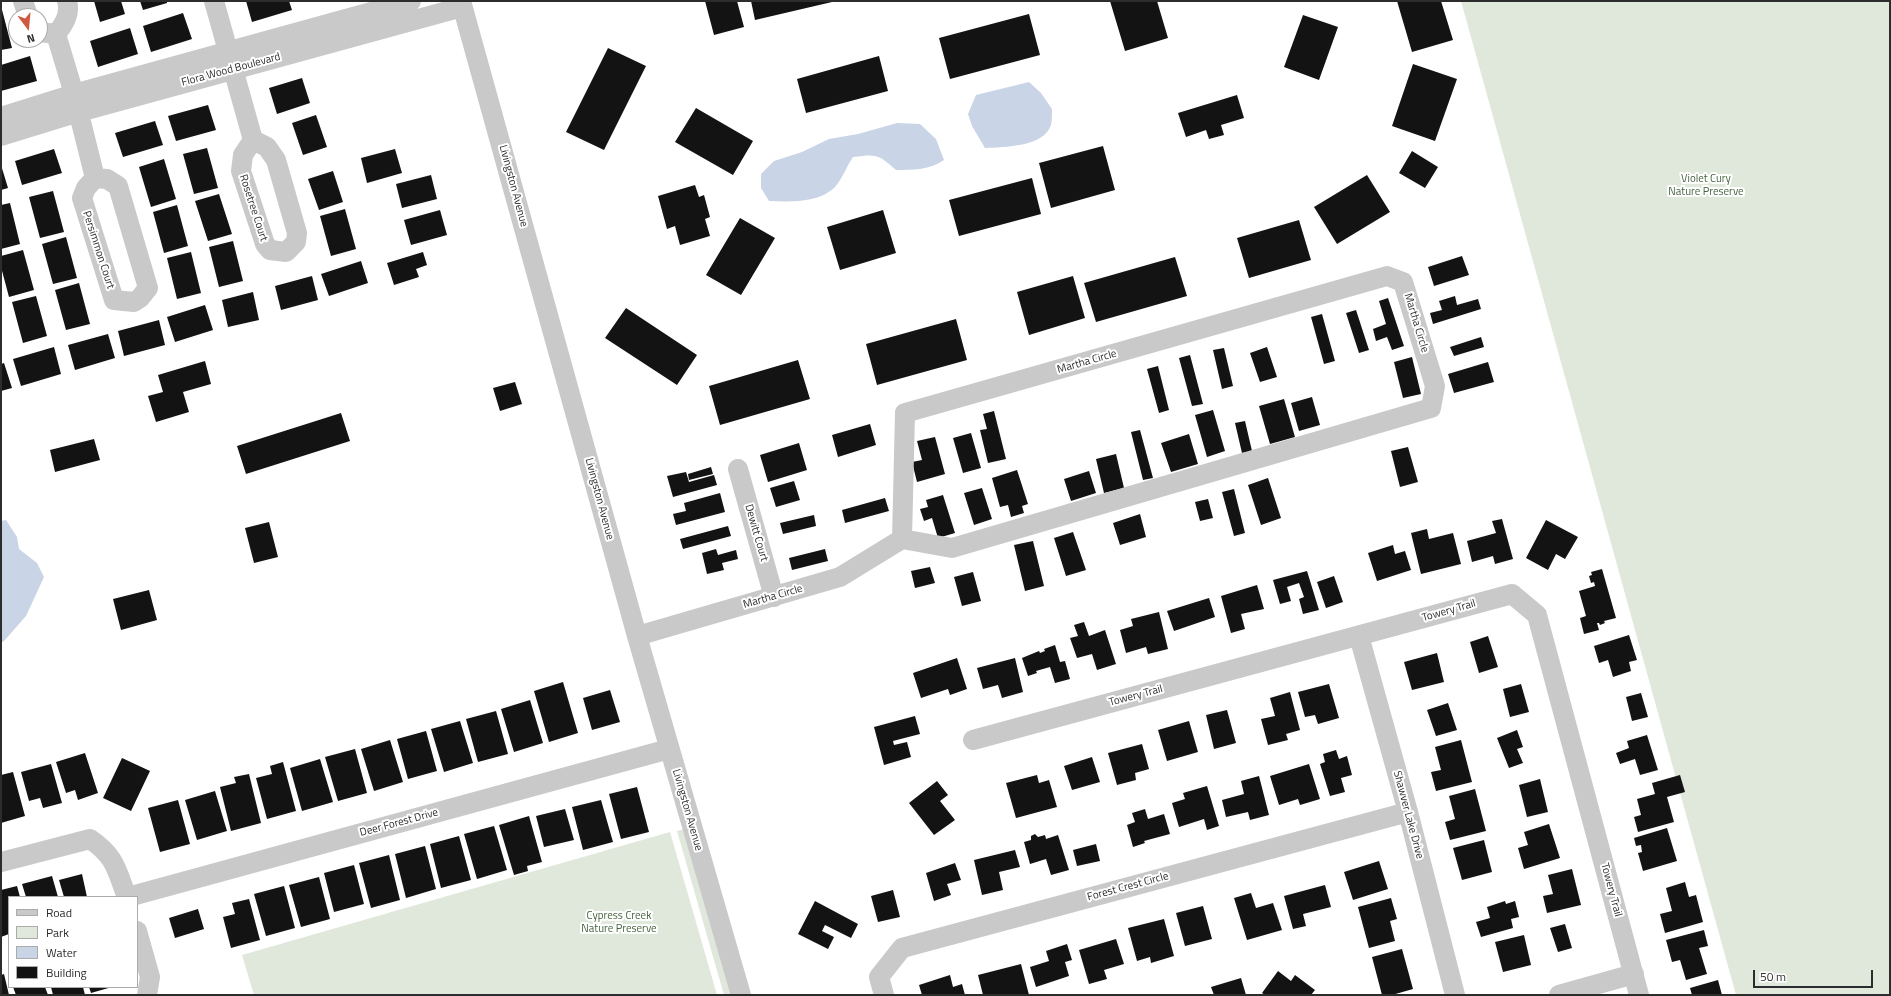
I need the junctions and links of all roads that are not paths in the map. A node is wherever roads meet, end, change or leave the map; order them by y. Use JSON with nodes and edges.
{"nodes":[{"id":1,"x":67,"y":1,"type":"edge"},
{"id":2,"x":214,"y":1,"type":"edge"},
{"id":3,"x":411,"y":1,"type":"edge"},
{"id":4,"x":462,"y":4,"type":"edge"},
{"id":5,"x":48,"y":33,"type":"edge"},
{"id":6,"x":232,"y":60,"type":"junction"},
{"id":7,"x":76,"y":103,"type":"junction"},
{"id":8,"x":1,"y":117,"type":"edge"},
{"id":9,"x":1,"y":136,"type":"edge"},
{"id":10,"x":253,"y":140,"type":"junction"},
{"id":11,"x":95,"y":178,"type":"junction"},
{"id":12,"x":738,"y":469,"type":"dead end"},
{"id":13,"x":902,"y":539,"type":"junction"},
{"id":14,"x":774,"y":597,"type":"junction"},
{"id":15,"x":637,"y":636,"type":"junction"},
{"id":16,"x":1360,"y":636,"type":"junction"},
{"id":17,"x":973,"y":740,"type":"dead end"},
{"id":18,"x":669,"y":748,"type":"junction"},
{"id":19,"x":1408,"y":812,"type":"junction"},
{"id":20,"x":1,"y":862,"type":"edge"},
{"id":21,"x":128,"y":896,"type":"edge"},
{"id":22,"x":132,"y":896,"type":"edge"},
{"id":23,"x":138,"y":935,"type":"edge"},
{"id":24,"x":1634,"y":974,"type":"junction"},
{"id":25,"x":148,"y":995,"type":"edge"},
{"id":26,"x":741,"y":995,"type":"edge"},
{"id":27,"x":884,"y":995,"type":"edge"},
{"id":28,"x":1455,"y":995,"type":"edge"},
{"id":29,"x":1559,"y":995,"type":"edge"},
{"id":30,"x":1639,"y":995,"type":"edge"}],
"edges":[{"from":1,"to":5,"type":"street"},
{"from":2,"to":6,"type":"street"},
{"from":3,"to":6,"type":"street","name":"Flora Wood Boulevard"},
{"from":4,"to":6,"type":"street","name":"Flora Wood Boulevard"},
{"from":4,"to":15,"type":"street","name":"Livingston Avenue"},
{"from":5,"to":7,"type":"street"},
{"from":6,"to":7,"type":"street","name":"Flora Wood Boulevard"},
{"from":6,"to":10,"type":"street"},
{"from":7,"to":8,"type":"street","name":"Flora Wood Boulevard"},
{"from":7,"to":9,"type":"street","name":"Flora Wood Boulevard"},
{"from":7,"to":11,"type":"street"},
{"from":10,"to":10,"type":"street","name":"Rosetree Court"},
{"from":11,"to":11,"type":"street","name":"Persimmon Court"},
{"from":12,"to":14,"type":"street","name":"Dewitt Court"},
{"from":13,"to":13,"type":"street","name":"Martha Circle"},
{"from":13,"to":14,"type":"street","name":"Martha Circle"},
{"from":14,"to":15,"type":"street","name":"Martha Circle"},
{"from":15,"to":18,"type":"street","name":"Livingston Avenue"},
{"from":16,"to":17,"type":"street","name":"Towery Trail"},
{"from":16,"to":19,"type":"street","name":"Shawver Lake Drive"},
{"from":16,"to":24,"type":"street","name":"Towery Trail"},
{"from":18,"to":22,"type":"street","name":"Deer Forest Drive"},
{"from":18,"to":26,"type":"street","name":"Livingston Avenue"},
{"from":19,"to":27,"type":"street","name":"Forest Crest Circle"},
{"from":19,"to":28,"type":"street","name":"Shawver Lake Drive"},
{"from":20,"to":21,"type":"street"},
{"from":23,"to":25,"type":"street"},
{"from":24,"to":29,"type":"street"},
{"from":24,"to":30,"type":"street","name":"Towery Trail"}]}
